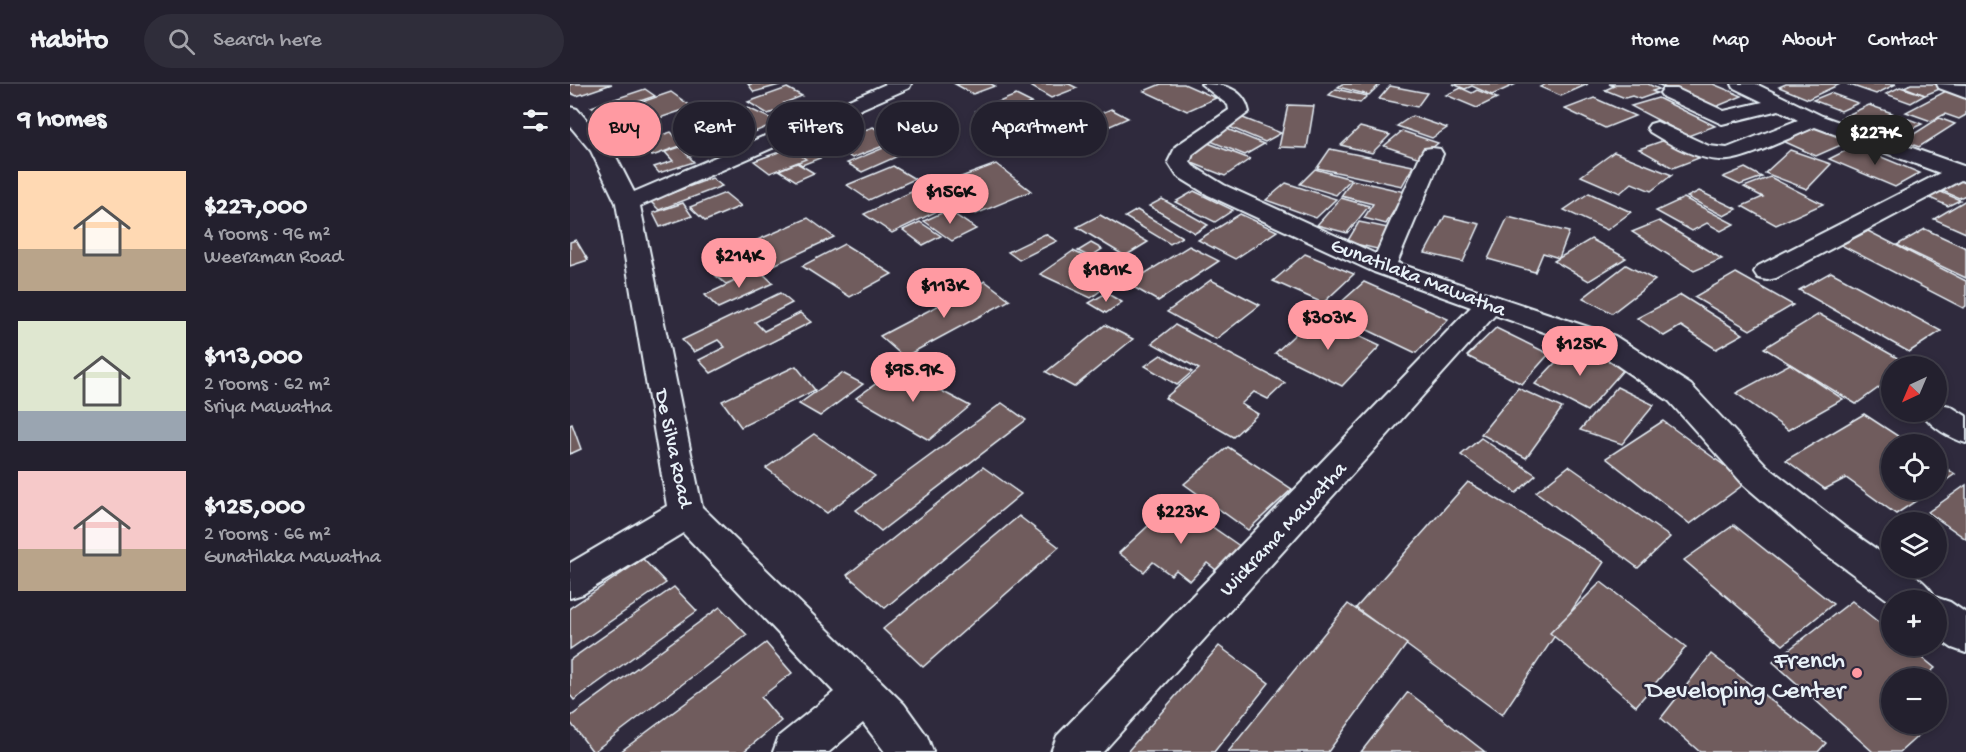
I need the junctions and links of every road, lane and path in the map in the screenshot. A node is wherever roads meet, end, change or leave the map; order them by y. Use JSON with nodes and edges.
{"nodes":[{"id":1,"x":902,"y":84,"type":"edge"},
{"id":2,"x":1210,"y":84,"type":"edge"},
{"id":3,"x":1741,"y":84,"type":"edge"},
{"id":4,"x":1946,"y":84,"type":"edge"},
{"id":5,"x":1966,"y":92,"type":"edge"},
{"id":6,"x":1670,"y":93,"type":"dead end"},
{"id":7,"x":1782,"y":104,"type":"junction"},
{"id":8,"x":570,"y":113,"type":"edge"},
{"id":9,"x":1815,"y":120,"type":"junction"},
{"id":10,"x":1657,"y":128,"type":"dead end"},
{"id":11,"x":1432,"y":154,"type":"dead end"},
{"id":12,"x":1963,"y":173,"type":"edge"},
{"id":13,"x":628,"y":203,"type":"junction"},
{"id":14,"x":1383,"y":267,"type":"junction"},
{"id":15,"x":1767,"y":272,"type":"dead end"},
{"id":16,"x":1490,"y":303,"type":"junction"},
{"id":17,"x":1947,"y":419,"type":"edge"},
{"id":18,"x":1966,"y":431,"type":"edge"},
{"id":19,"x":686,"y":513,"type":"junction"},
{"id":20,"x":570,"y":582,"type":"edge"},
{"id":21,"x":1903,"y":590,"type":"edge"},
{"id":22,"x":1947,"y":622,"type":"edge"},
{"id":23,"x":1966,"y":635,"type":"edge"},
{"id":24,"x":866,"y":694,"type":"junction"},
{"id":25,"x":795,"y":752,"type":"edge"},
{"id":26,"x":911,"y":752,"type":"edge"},
{"id":27,"x":1073,"y":752,"type":"edge"}],
"edges":[{"from":1,"to":13,"type":"street"},
{"from":2,"to":14,"type":"street","name":"Gunatilaka Mawatha"},
{"from":3,"to":7,"type":"street"},
{"from":4,"to":5,"type":"street"},
{"from":6,"to":7,"type":"street"},
{"from":7,"to":9,"type":"street"},
{"from":8,"to":13,"type":"street","name":"De Silva Road"},
{"from":9,"to":10,"type":"street"},
{"from":9,"to":12,"type":"street"},
{"from":11,"to":14,"type":"street"},
{"from":12,"to":15,"type":"street"},
{"from":13,"to":19,"type":"street","name":"De Silva Road"},
{"from":14,"to":16,"type":"street","name":"Gunatilaka Mawatha"},
{"from":16,"to":21,"type":"street","name":"Gunatilaka Mawatha"},
{"from":16,"to":27,"type":"street","name":"Wickrama Mawatha"},
{"from":17,"to":18,"type":"street"},
{"from":19,"to":20,"type":"street"},
{"from":19,"to":24,"type":"street","name":"De Silva Road"},
{"from":22,"to":23,"type":"street"},
{"from":24,"to":25,"type":"street"},
{"from":24,"to":26,"type":"street","name":"De Silva Road"}]}
